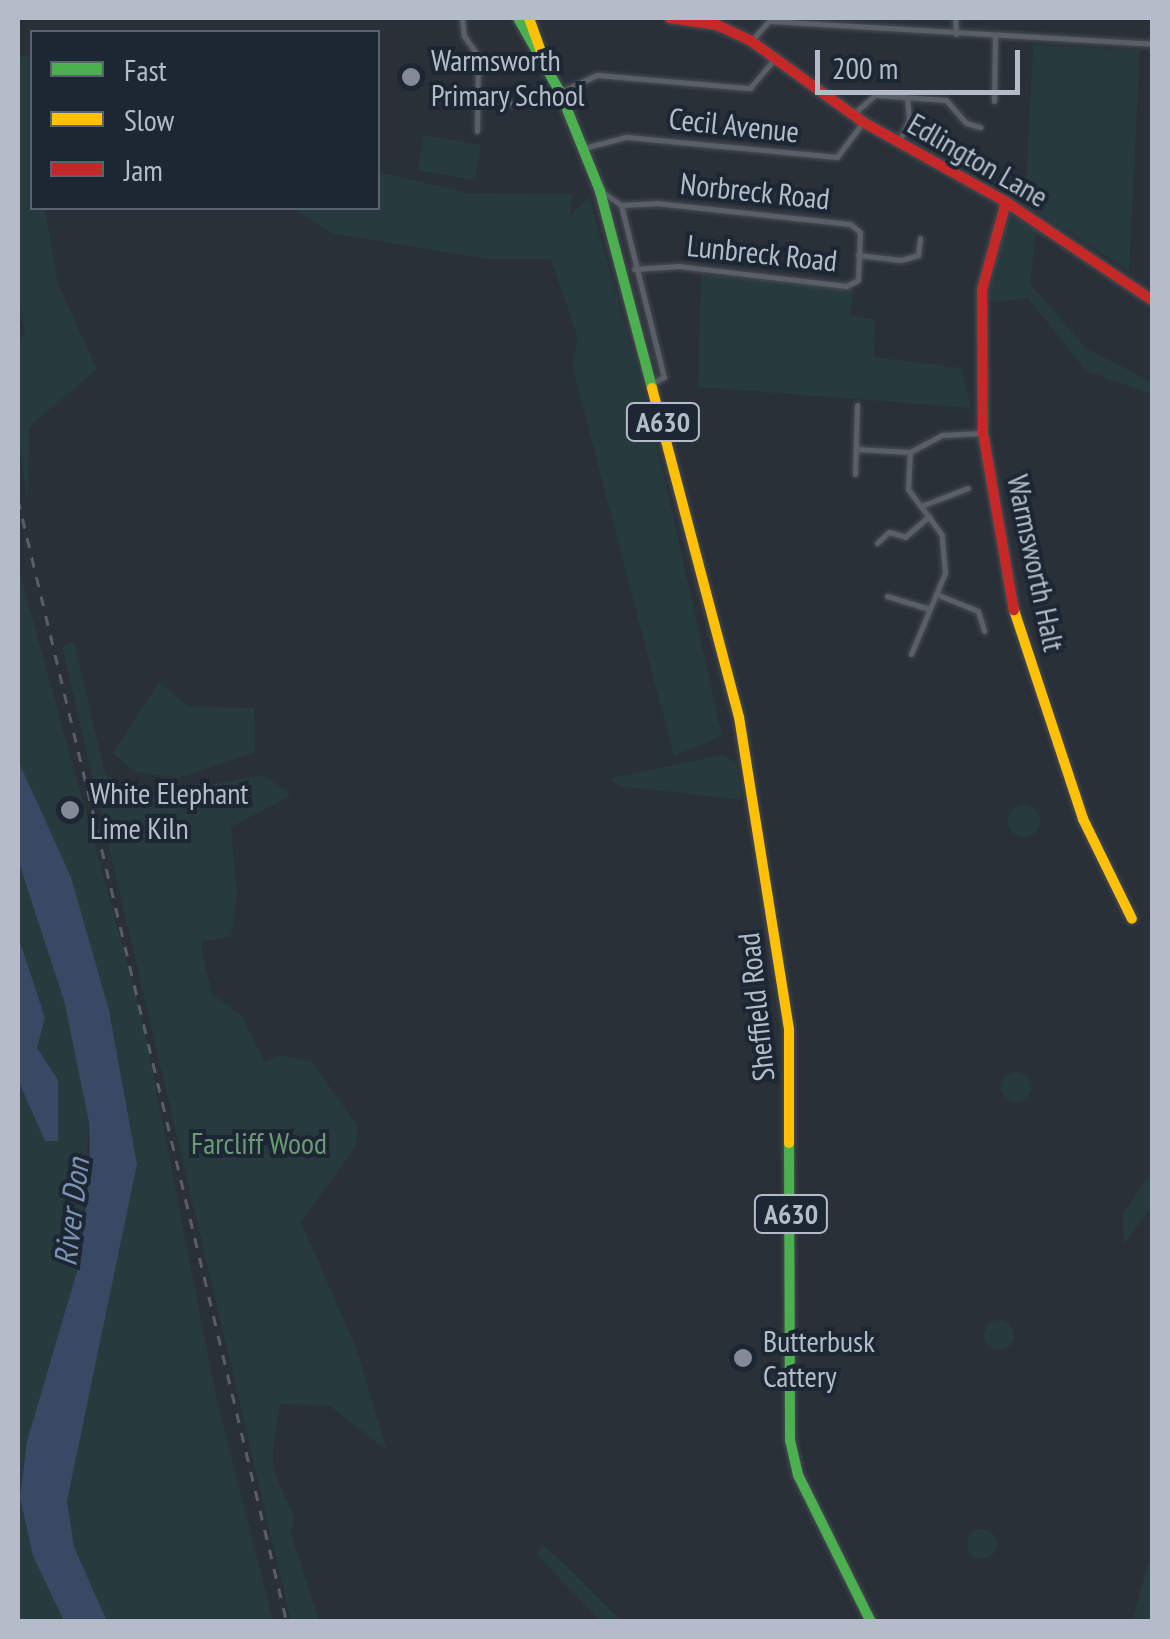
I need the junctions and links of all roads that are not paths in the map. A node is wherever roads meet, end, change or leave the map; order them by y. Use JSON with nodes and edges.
{"nodes":[{"id":1,"x":462,"y":18,"type":"edge"},
{"id":2,"x":518,"y":18,"type":"edge"},
{"id":3,"x":529,"y":18,"type":"edge"},
{"id":4,"x":670,"y":18,"type":"edge"},
{"id":5,"x":955,"y":18,"type":"edge"},
{"id":6,"x":956,"y":34,"type":"junction"},
{"id":7,"x":995,"y":36,"type":"junction"},
{"id":8,"x":752,"y":42,"type":"junction"},
{"id":9,"x":1152,"y":44,"type":"edge"},
{"id":10,"x":775,"y":58,"type":"junction"},
{"id":11,"x":544,"y":63,"type":"junction"},
{"id":12,"x":560,"y":92,"type":"junction"},
{"id":13,"x":907,"y":97,"type":"junction"},
{"id":14,"x":994,"y":101,"type":"dead end"},
{"id":15,"x":477,"y":102,"type":"junction"},
{"id":16,"x":512,"y":102,"type":"dead end"},
{"id":17,"x":852,"y":114,"type":"junction"},
{"id":18,"x":864,"y":122,"type":"junction"},
{"id":19,"x":980,"y":127,"type":"dead end"},
{"id":20,"x":478,"y":131,"type":"dead end"},
{"id":21,"x":899,"y":142,"type":"junction"},
{"id":22,"x":584,"y":148,"type":"junction"},
{"id":23,"x":600,"y":191,"type":"junction"},
{"id":24,"x":1006,"y":202,"type":"junction"},
{"id":25,"x":621,"y":205,"type":"junction"},
{"id":26,"x":920,"y":238,"type":"dead end"},
{"id":27,"x":858,"y":255,"type":"junction"},
{"id":28,"x":634,"y":270,"type":"junction"},
{"id":29,"x":1152,"y":300,"type":"edge"},
{"id":30,"x":652,"y":383,"type":"junction"},
{"id":31,"x":858,"y":406,"type":"dead end"},
{"id":32,"x":984,"y":433,"type":"junction"},
{"id":33,"x":856,"y":448,"type":"junction"},
{"id":34,"x":910,"y":452,"type":"junction"},
{"id":35,"x":855,"y":474,"type":"dead end"},
{"id":36,"x":965,"y":503,"type":"dead end"},
{"id":37,"x":921,"y":506,"type":"junction"},
{"id":38,"x":929,"y":516,"type":"junction"},
{"id":39,"x":877,"y":542,"type":"dead end"},
{"id":40,"x":936,"y":594,"type":"junction"},
{"id":41,"x":888,"y":596,"type":"dead end"},
{"id":42,"x":930,"y":609,"type":"junction"},
{"id":43,"x":984,"y":631,"type":"dead end"},
{"id":44,"x":910,"y":654,"type":"dead end"},
{"id":45,"x":1132,"y":919,"type":"dead end"},
{"id":46,"x":870,"y":1622,"type":"edge"}],
"edges":[{"from":1,"to":15,"type":"street"},
{"from":2,"to":11,"type":"main road","name":"Sheffield Road","number":"A630"},
{"from":3,"to":11,"type":"main road","name":"Sheffield Road","number":"A630"},
{"from":4,"to":8,"type":"main road","name":"Edlington Lane"},
{"from":5,"to":6,"type":"street"},
{"from":6,"to":7,"type":"street"},
{"from":6,"to":8,"type":"street"},
{"from":7,"to":9,"type":"street"},
{"from":7,"to":14,"type":"street"},
{"from":8,"to":10,"type":"main road","name":"Edlington Lane"},
{"from":10,"to":12,"type":"street"},
{"from":10,"to":17,"type":"main road","name":"Edlington Lane"},
{"from":11,"to":12,"type":"main road","name":"Sheffield Road","number":"A630"},
{"from":12,"to":22,"type":"main road","name":"Sheffield Road","number":"A630"},
{"from":13,"to":17,"type":"street"},
{"from":13,"to":19,"type":"street"},
{"from":13,"to":21,"type":"street"},
{"from":15,"to":16,"type":"street"},
{"from":15,"to":20,"type":"street"},
{"from":17,"to":18,"type":"main road","name":"Edlington Lane"},
{"from":18,"to":21,"type":"main road","name":"Edlington Lane"},
{"from":18,"to":22,"type":"street","name":"Cecil Avenue"},
{"from":21,"to":24,"type":"main road","name":"Edlington Lane"},
{"from":22,"to":23,"type":"main road","name":"Sheffield Road","number":"A630"},
{"from":23,"to":25,"type":"street"},
{"from":23,"to":30,"type":"main road","name":"Sheffield Road","number":"A630"},
{"from":24,"to":29,"type":"main road","name":"Edlington Lane"},
{"from":24,"to":32,"type":"main road","name":"Warmsworth Halt"},
{"from":25,"to":27,"type":"street","name":"Norbreck Road"},
{"from":25,"to":28,"type":"street","name":"Sheffield Road"},
{"from":26,"to":27,"type":"street"},
{"from":27,"to":28,"type":"street","name":"Lunbreck Road"},
{"from":28,"to":30,"type":"street","name":"Sheffield Road"},
{"from":30,"to":46,"type":"main road","name":"Sheffield Road","number":"A630"},
{"from":31,"to":33,"type":"street"},
{"from":32,"to":34,"type":"street"},
{"from":32,"to":45,"type":"main road","name":"Warmsworth Halt"},
{"from":33,"to":34,"type":"street"},
{"from":33,"to":35,"type":"street"},
{"from":34,"to":37,"type":"street"},
{"from":36,"to":37,"type":"street"},
{"from":37,"to":38,"type":"street"},
{"from":38,"to":39,"type":"street"},
{"from":38,"to":40,"type":"street"},
{"from":40,"to":42,"type":"street"},
{"from":40,"to":43,"type":"street"},
{"from":41,"to":42,"type":"street"},
{"from":42,"to":44,"type":"street"}]}
